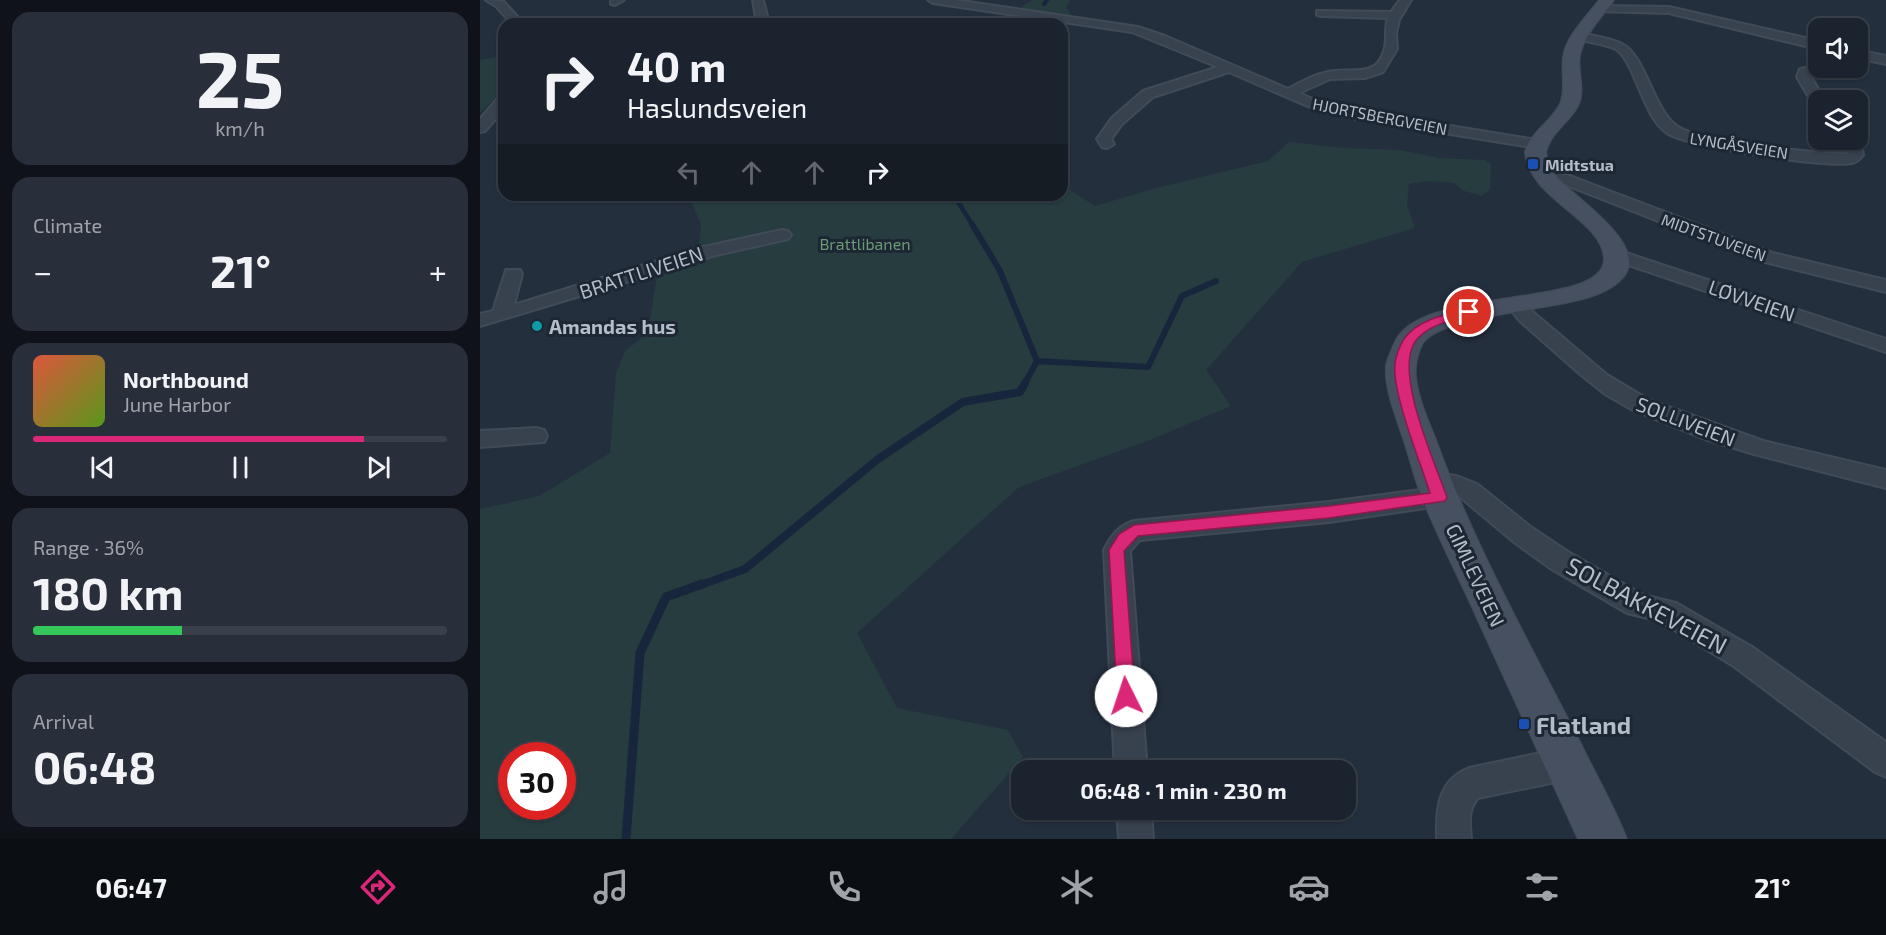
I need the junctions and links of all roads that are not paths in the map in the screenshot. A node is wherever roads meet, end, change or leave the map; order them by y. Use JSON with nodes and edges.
{"nodes":[{"id":1,"x":491,"y":0,"type":"edge"},
{"id":2,"x":758,"y":0,"type":"edge"},
{"id":3,"x":933,"y":0,"type":"edge"},
{"id":4,"x":1406,"y":0,"type":"edge"},
{"id":5,"x":1604,"y":4,"type":"edge"},
{"id":6,"x":1321,"y":13,"type":"dead end"},
{"id":7,"x":1395,"y":15,"type":"junction"},
{"id":8,"x":513,"y":18,"type":"edge"},
{"id":9,"x":763,"y":18,"type":"edge"},
{"id":10,"x":1060,"y":18,"type":"edge"},
{"id":11,"x":1068,"y":19,"type":"edge"},
{"id":12,"x":1582,"y":37,"type":"junction"},
{"id":13,"x":1808,"y":43,"type":"edge"},
{"id":14,"x":1868,"y":57,"type":"edge"},
{"id":15,"x":1873,"y":58,"type":"junction"},
{"id":16,"x":1868,"y":60,"type":"edge"},
{"id":17,"x":1886,"y":60,"type":"edge"},
{"id":18,"x":1229,"y":68,"type":"junction"},
{"id":19,"x":1808,"y":72,"type":"edge"},
{"id":20,"x":1811,"y":90,"type":"edge"},
{"id":21,"x":1287,"y":94,"type":"junction"},
{"id":22,"x":498,"y":107,"type":"edge"},
{"id":23,"x":480,"y":128,"type":"edge"},
{"id":24,"x":1107,"y":144,"type":"dead end"},
{"id":25,"x":1537,"y":144,"type":"junction"},
{"id":26,"x":1855,"y":150,"type":"edge"},
{"id":27,"x":1546,"y":177,"type":"junction"},
{"id":28,"x":782,"y":235,"type":"dead end"},
{"id":29,"x":1617,"y":255,"type":"junction"},
{"id":30,"x":513,"y":274,"type":"dead end"},
{"id":31,"x":1886,"y":286,"type":"edge"},
{"id":32,"x":1517,"y":305,"type":"junction"},
{"id":33,"x":501,"y":315,"type":"junction"},
{"id":34,"x":480,"y":320,"type":"edge"},
{"id":35,"x":1886,"y":346,"type":"edge"},
{"id":36,"x":536,"y":436,"type":"dead end"},
{"id":37,"x":480,"y":439,"type":"edge"},
{"id":38,"x":1886,"y":479,"type":"edge"},
{"id":39,"x":1436,"y":490,"type":"junction"},
{"id":40,"x":1130,"y":760,"type":"edge"},
{"id":41,"x":1886,"y":761,"type":"edge"},
{"id":42,"x":1565,"y":764,"type":"junction"},
{"id":43,"x":1135,"y":820,"type":"edge"},
{"id":44,"x":1136,"y":839,"type":"edge"},
{"id":45,"x":1454,"y":839,"type":"edge"},
{"id":46,"x":1603,"y":839,"type":"edge"}],
"edges":[{"from":1,"to":8,"type":"street"},
{"from":2,"to":9,"type":"street"},
{"from":3,"to":10,"type":"street","name":"HJORTSBERGVEIEN"},
{"from":4,"to":7,"type":"street"},
{"from":5,"to":12,"type":"street"},
{"from":5,"to":13,"type":"street"},
{"from":6,"to":7,"type":"street"},
{"from":7,"to":21,"type":"street"},
{"from":11,"to":18,"type":"street","name":"HJORTSBERGVEIEN"},
{"from":12,"to":25,"type":"street"},
{"from":12,"to":26,"type":"street","name":"LYNGÅSVEIEN"},
{"from":14,"to":15,"type":"street"},
{"from":15,"to":16,"type":"street"},
{"from":15,"to":17,"type":"street"},
{"from":18,"to":21,"type":"street","name":"HJORTSBERGVEIEN"},
{"from":18,"to":24,"type":"street"},
{"from":19,"to":20,"type":"street"},
{"from":21,"to":25,"type":"street","name":"HJORTSBERGVEIEN"},
{"from":22,"to":23,"type":"street"},
{"from":25,"to":27,"type":"street"},
{"from":27,"to":29,"type":"street"},
{"from":27,"to":31,"type":"street","name":"MIDTSTUVEIEN"},
{"from":28,"to":33,"type":"street","name":"BRATTLIVEIEN"},
{"from":29,"to":32,"type":"street","name":"GIMLEVEIEN"},
{"from":29,"to":35,"type":"street","name":"LØVVEIEN"},
{"from":30,"to":33,"type":"street"},
{"from":32,"to":38,"type":"street","name":"SOLLIVEIEN"},
{"from":32,"to":39,"type":"street","name":"GIMLEVEIEN"},
{"from":33,"to":34,"type":"street","name":"BRATTLIVEIEN"},
{"from":36,"to":37,"type":"street"},
{"from":39,"to":40,"type":"street","name":"SOLBAKKEVEIEN"},
{"from":39,"to":41,"type":"street","name":"SOLBAKKEVEIEN"},
{"from":39,"to":42,"type":"street","name":"GIMLEVEIEN"},
{"from":42,"to":45,"type":"street"},
{"from":42,"to":46,"type":"street","name":"GIMLEVEIEN"},
{"from":43,"to":44,"type":"street"}]}
